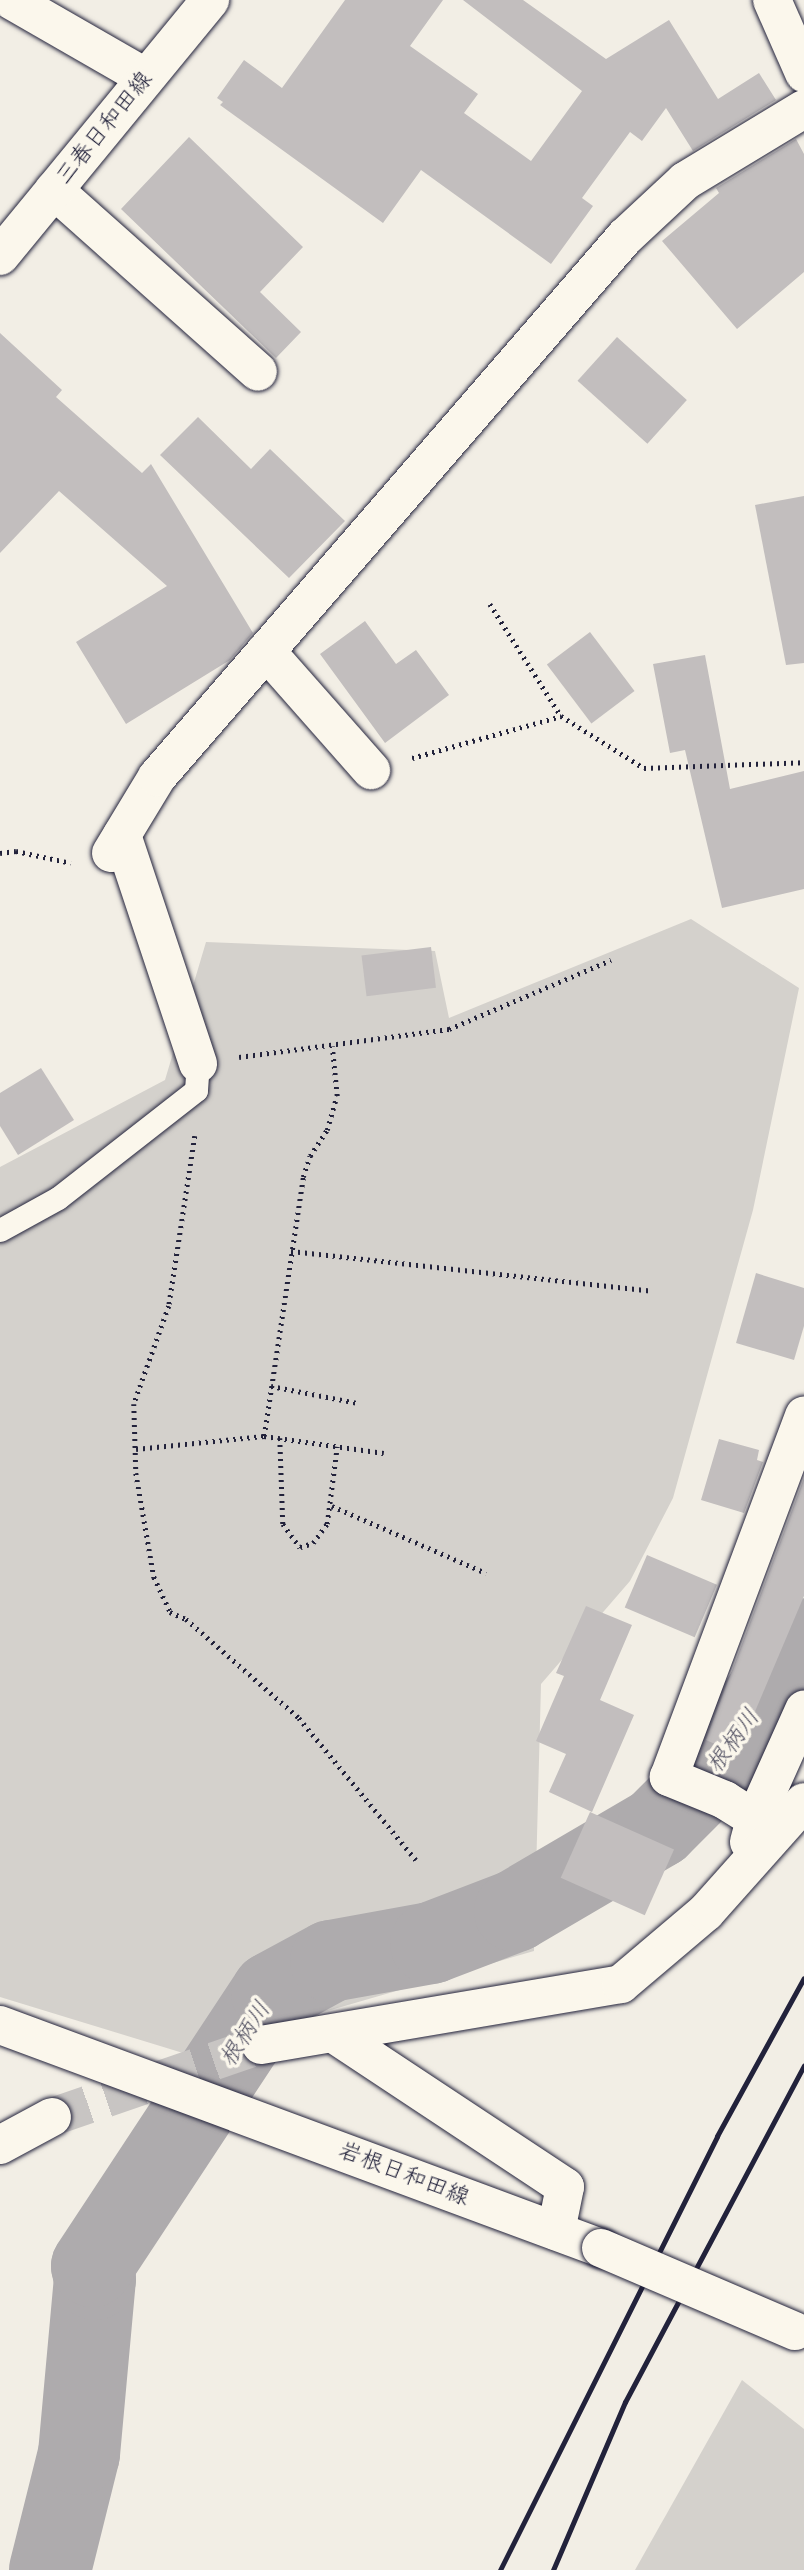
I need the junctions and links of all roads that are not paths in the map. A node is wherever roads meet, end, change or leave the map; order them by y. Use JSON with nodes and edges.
{"nodes":[{"id":1,"x":12,"y":0,"type":"edge"},
{"id":2,"x":210,"y":0,"type":"edge"},
{"id":3,"x":772,"y":0,"type":"edge"},
{"id":4,"x":804,"y":73,"type":"edge"},
{"id":5,"x":145,"y":77,"type":"junction"},
{"id":6,"x":804,"y":109,"type":"edge"},
{"id":7,"x":54,"y":190,"type":"junction"},
{"id":8,"x":0,"y":257,"type":"edge"},
{"id":9,"x":258,"y":372,"type":"dead end"},
{"id":10,"x":266,"y":651,"type":"junction"},
{"id":11,"x":371,"y":770,"type":"road end"},
{"id":12,"x":197,"y":1071,"type":"joint"},
{"id":13,"x":0,"y":1230,"type":"edge"},
{"id":14,"x":803,"y":1421,"type":"edge"},
{"id":15,"x":804,"y":1710,"type":"edge"},
{"id":16,"x":804,"y":1802,"type":"edge"},
{"id":17,"x":740,"y":1810,"type":"junction"},
{"id":18,"x":742,"y":1871,"type":"junction"},
{"id":19,"x":0,"y":2025,"type":"edge"},
{"id":20,"x":334,"y":2034,"type":"junction"},
{"id":21,"x":261,"y":2045,"type":"tunnel mouth"},
{"id":22,"x":52,"y":2117,"type":"tunnel mouth"},
{"id":23,"x":0,"y":2145,"type":"edge"},
{"id":24,"x":556,"y":2231,"type":"junction"},
{"id":25,"x":800,"y":2332,"type":"edge"}],
"edges":[{"from":1,"to":5,"type":"street"},
{"from":2,"to":5,"type":"street","name":"三春日和田線"},
{"from":3,"to":4,"type":"street"},
{"from":5,"to":7,"type":"street","name":"三春日和田線"},
{"from":6,"to":10,"type":"street"},
{"from":7,"to":8,"type":"street","name":"三春日和田線"},
{"from":7,"to":9,"type":"street"},
{"from":10,"to":11,"type":"street"},
{"from":10,"to":12,"type":"street"},
{"from":12,"to":13,"type":"lane"},
{"from":14,"to":17,"type":"street"},
{"from":15,"to":17,"type":"street"},
{"from":16,"to":18,"type":"street"},
{"from":17,"to":18,"type":"street"},
{"from":18,"to":20,"type":"street"},
{"from":19,"to":24,"type":"street","name":"岩根日和田線"},
{"from":20,"to":21,"type":"street"},
{"from":20,"to":24,"type":"street"},
{"from":22,"to":23,"type":"street"},
{"from":24,"to":25,"type":"street","name":"岩根日和田線","bridge":true}]}
